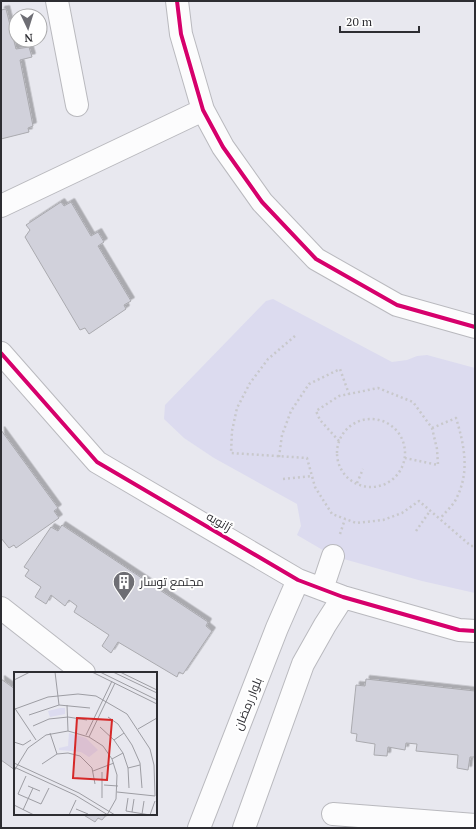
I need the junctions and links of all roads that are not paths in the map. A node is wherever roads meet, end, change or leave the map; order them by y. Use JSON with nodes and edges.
{"nodes":[{"id":1,"x":58,"y":1,"type":"edge"},
{"id":2,"x":176,"y":1,"type":"edge"},
{"id":3,"x":77,"y":105,"type":"dead end"},
{"id":4,"x":203,"y":110,"type":"junction"},
{"id":5,"x":1,"y":206,"type":"edge"},
{"id":6,"x":475,"y":327,"type":"edge"},
{"id":7,"x":1,"y":353,"type":"edge"},
{"id":8,"x":333,"y":556,"type":"dead end"},
{"id":9,"x":298,"y":580,"type":"junction"},
{"id":10,"x":322,"y":589,"type":"junction"},
{"id":11,"x":343,"y":596,"type":"junction"},
{"id":12,"x":1,"y":608,"type":"edge"},
{"id":13,"x":475,"y":631,"type":"edge"},
{"id":14,"x":83,"y":672,"type":"edge"},
{"id":15,"x":333,"y":814,"type":"dead end"},
{"id":16,"x":475,"y":826,"type":"edge"},
{"id":17,"x":199,"y":828,"type":"edge"},
{"id":18,"x":244,"y":828,"type":"edge"}],
"edges":[{"from":1,"to":3,"type":"street"},
{"from":2,"to":4,"type":"street"},
{"from":4,"to":5,"type":"street"},
{"from":4,"to":6,"type":"street"},
{"from":7,"to":9,"type":"street","name":"ژانویه"},
{"from":8,"to":10,"type":"street"},
{"from":9,"to":10,"type":"street","name":"ژانویه"},
{"from":9,"to":17,"type":"street","name":"بلوار رمضان"},
{"from":10,"to":11,"type":"street","name":"ژانویه"},
{"from":11,"to":13,"type":"street","name":"ژانویه"},
{"from":11,"to":18,"type":"street"},
{"from":12,"to":14,"type":"street"},
{"from":15,"to":16,"type":"street"}]}
